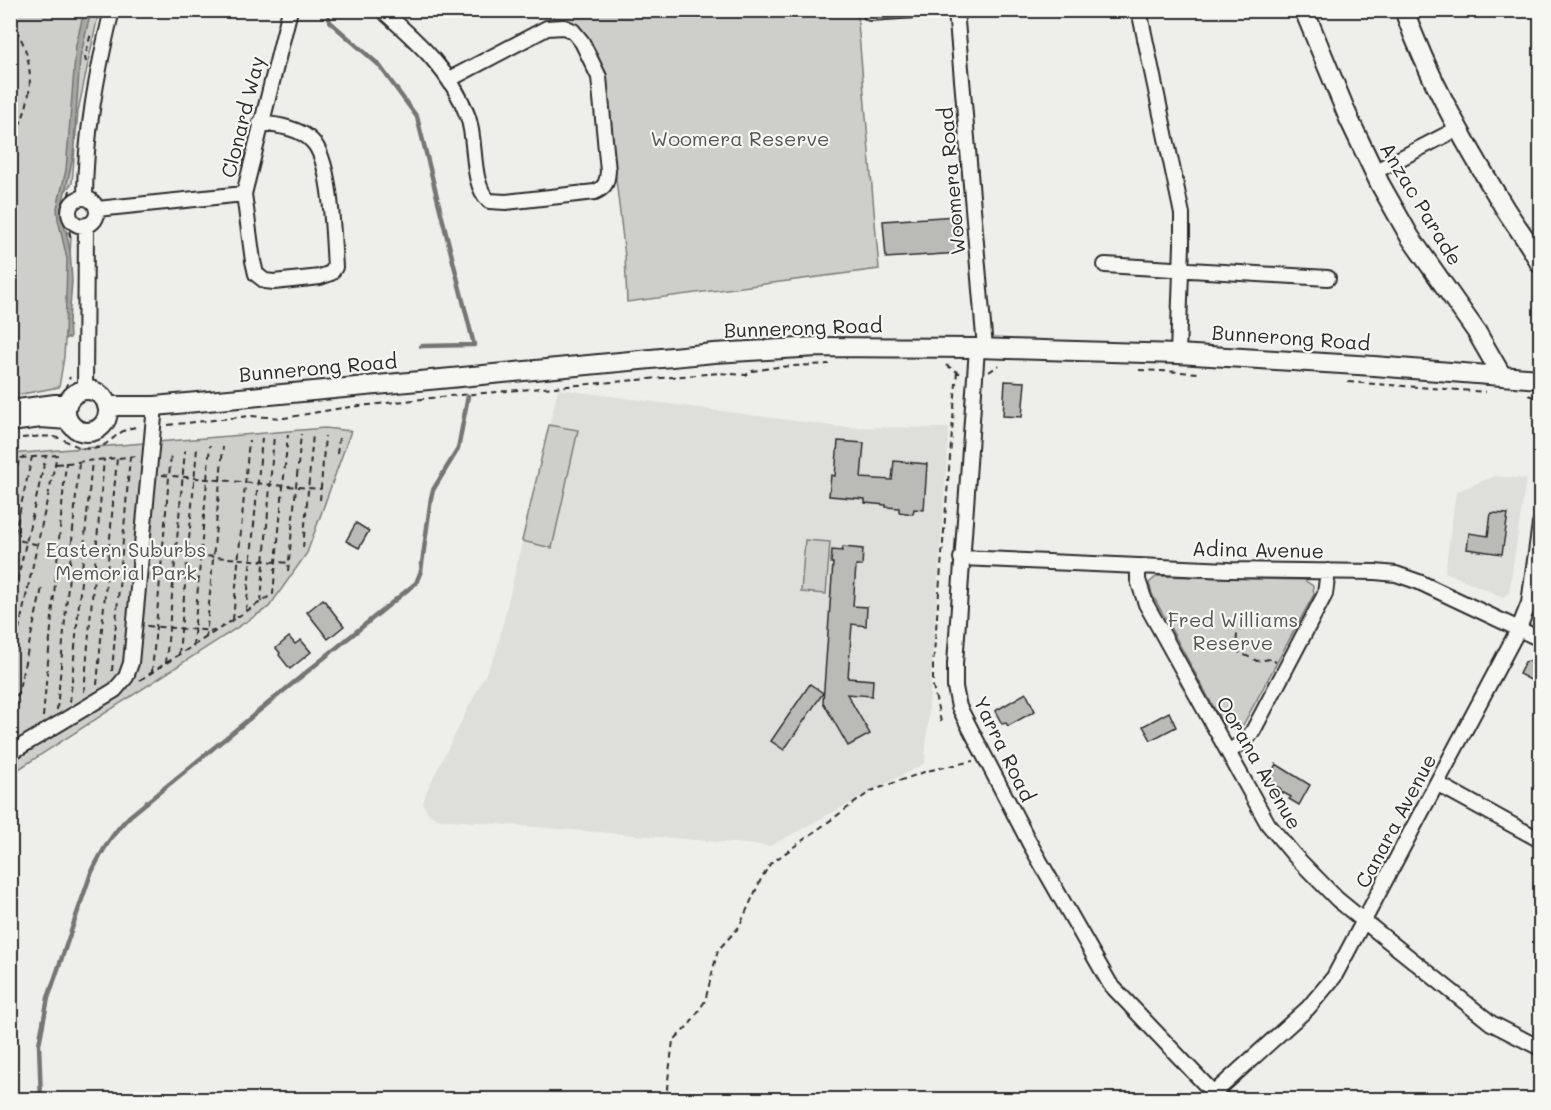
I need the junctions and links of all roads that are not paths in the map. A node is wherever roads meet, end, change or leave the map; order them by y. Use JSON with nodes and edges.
{"nodes":[{"id":1,"x":112,"y":10,"type":"edge"},
{"id":2,"x":290,"y":10,"type":"edge"},
{"id":3,"x":382,"y":10,"type":"edge"},
{"id":4,"x":916,"y":10,"type":"edge"},
{"id":5,"x":956,"y":10,"type":"edge"},
{"id":6,"x":1139,"y":10,"type":"edge"},
{"id":7,"x":1304,"y":10,"type":"edge"},
{"id":8,"x":1404,"y":10,"type":"edge"},
{"id":9,"x":870,"y":13,"type":"dead end"},
{"id":10,"x":450,"y":80,"type":"junction"},
{"id":11,"x":260,"y":123,"type":"junction"},
{"id":12,"x":1457,"y":129,"type":"junction"},
{"id":13,"x":1374,"y":172,"type":"junction"},
{"id":14,"x":244,"y":194,"type":"junction"},
{"id":15,"x":85,"y":198,"type":"junction"},
{"id":16,"x":97,"y":209,"type":"junction"},
{"id":17,"x":86,"y":225,"type":"junction"},
{"id":18,"x":1539,"y":259,"type":"edge"},
{"id":19,"x":1105,"y":265,"type":"dead end"},
{"id":20,"x":1182,"y":271,"type":"junction"},
{"id":21,"x":1328,"y":278,"type":"dead end"},
{"id":22,"x":981,"y":348,"type":"junction"},
{"id":23,"x":1178,"y":354,"type":"junction"},
{"id":24,"x":1502,"y":376,"type":"junction"},
{"id":25,"x":1540,"y":379,"type":"edge"},
{"id":26,"x":85,"y":391,"type":"junction"},
{"id":27,"x":107,"y":406,"type":"junction"},
{"id":28,"x":156,"y":406,"type":"junction"},
{"id":29,"x":10,"y":410,"type":"edge"},
{"id":30,"x":68,"y":412,"type":"junction"},
{"id":31,"x":10,"y":422,"type":"edge"},
{"id":32,"x":1540,"y":524,"type":"edge"},
{"id":33,"x":961,"y":558,"type":"junction"},
{"id":34,"x":1138,"y":566,"type":"junction"},
{"id":35,"x":1328,"y":571,"type":"junction"},
{"id":36,"x":1520,"y":628,"type":"junction"},
{"id":37,"x":1540,"y":639,"type":"edge"},
{"id":38,"x":1228,"y":752,"type":"junction"},
{"id":39,"x":10,"y":753,"type":"edge"},
{"id":40,"x":1438,"y":784,"type":"junction"},
{"id":41,"x":1540,"y":840,"type":"edge"},
{"id":42,"x":1365,"y":922,"type":"junction"},
{"id":43,"x":1540,"y":1048,"type":"edge"},
{"id":44,"x":1217,"y":1096,"type":"edge"}],
"edges":[{"from":1,"to":15,"type":"street"},
{"from":2,"to":11,"type":"street","name":"Clonard Way"},
{"from":3,"to":10,"type":"street"},
{"from":4,"to":9,"type":"street"},
{"from":5,"to":22,"type":"street","name":"Woomera Road"},
{"from":6,"to":20,"type":"street"},
{"from":7,"to":13,"type":"main road","name":"Anzac Parade"},
{"from":8,"to":12,"type":"main road"},
{"from":10,"to":10,"type":"street"},
{"from":11,"to":14,"type":"street","name":"Clonard Way"},
{"from":11,"to":14,"type":"street"},
{"from":12,"to":13,"type":"street"},
{"from":12,"to":18,"type":"main road"},
{"from":13,"to":24,"type":"main road","name":"Anzac Parade"},
{"from":14,"to":16,"type":"street","name":"Clonard Way"},
{"from":15,"to":16,"type":"street"},
{"from":15,"to":17,"type":"street"},
{"from":16,"to":17,"type":"street"},
{"from":17,"to":26,"type":"street"},
{"from":19,"to":20,"type":"street"},
{"from":20,"to":21,"type":"street"},
{"from":20,"to":23,"type":"street"},
{"from":22,"to":23,"type":"main road","name":"Bunnerong Road"},
{"from":22,"to":28,"type":"main road","name":"Bunnerong Road"},
{"from":22,"to":33,"type":"street","name":"Yarra Road"},
{"from":23,"to":24,"type":"main road","name":"Bunnerong Road"},
{"from":24,"to":25,"type":"main road"},
{"from":26,"to":27,"type":"main road"},
{"from":26,"to":30,"type":"main road"},
{"from":27,"to":28,"type":"main road","name":"Bunnerong Road"},
{"from":27,"to":30,"type":"main road"},
{"from":28,"to":39,"type":"street"},
{"from":29,"to":30,"type":"main road"},
{"from":30,"to":31,"type":"main road"},
{"from":32,"to":36,"type":"street","name":"Canara Avenue"},
{"from":33,"to":34,"type":"street","name":"Adina Avenue"},
{"from":33,"to":44,"type":"street","name":"Yarra Road"},
{"from":34,"to":35,"type":"street","name":"Adina Avenue"},
{"from":34,"to":38,"type":"street","name":"Oorana Avenue"},
{"from":35,"to":36,"type":"street","name":"Adina Avenue"},
{"from":35,"to":38,"type":"street"},
{"from":36,"to":37,"type":"street","name":"Adina Avenue"},
{"from":36,"to":40,"type":"street","name":"Canara Avenue"},
{"from":38,"to":42,"type":"street","name":"Oorana Avenue"},
{"from":40,"to":41,"type":"street"},
{"from":40,"to":42,"type":"street","name":"Canara Avenue"},
{"from":42,"to":43,"type":"street","name":"Oorana Avenue"},
{"from":42,"to":44,"type":"street","name":"Canara Avenue"}]}
